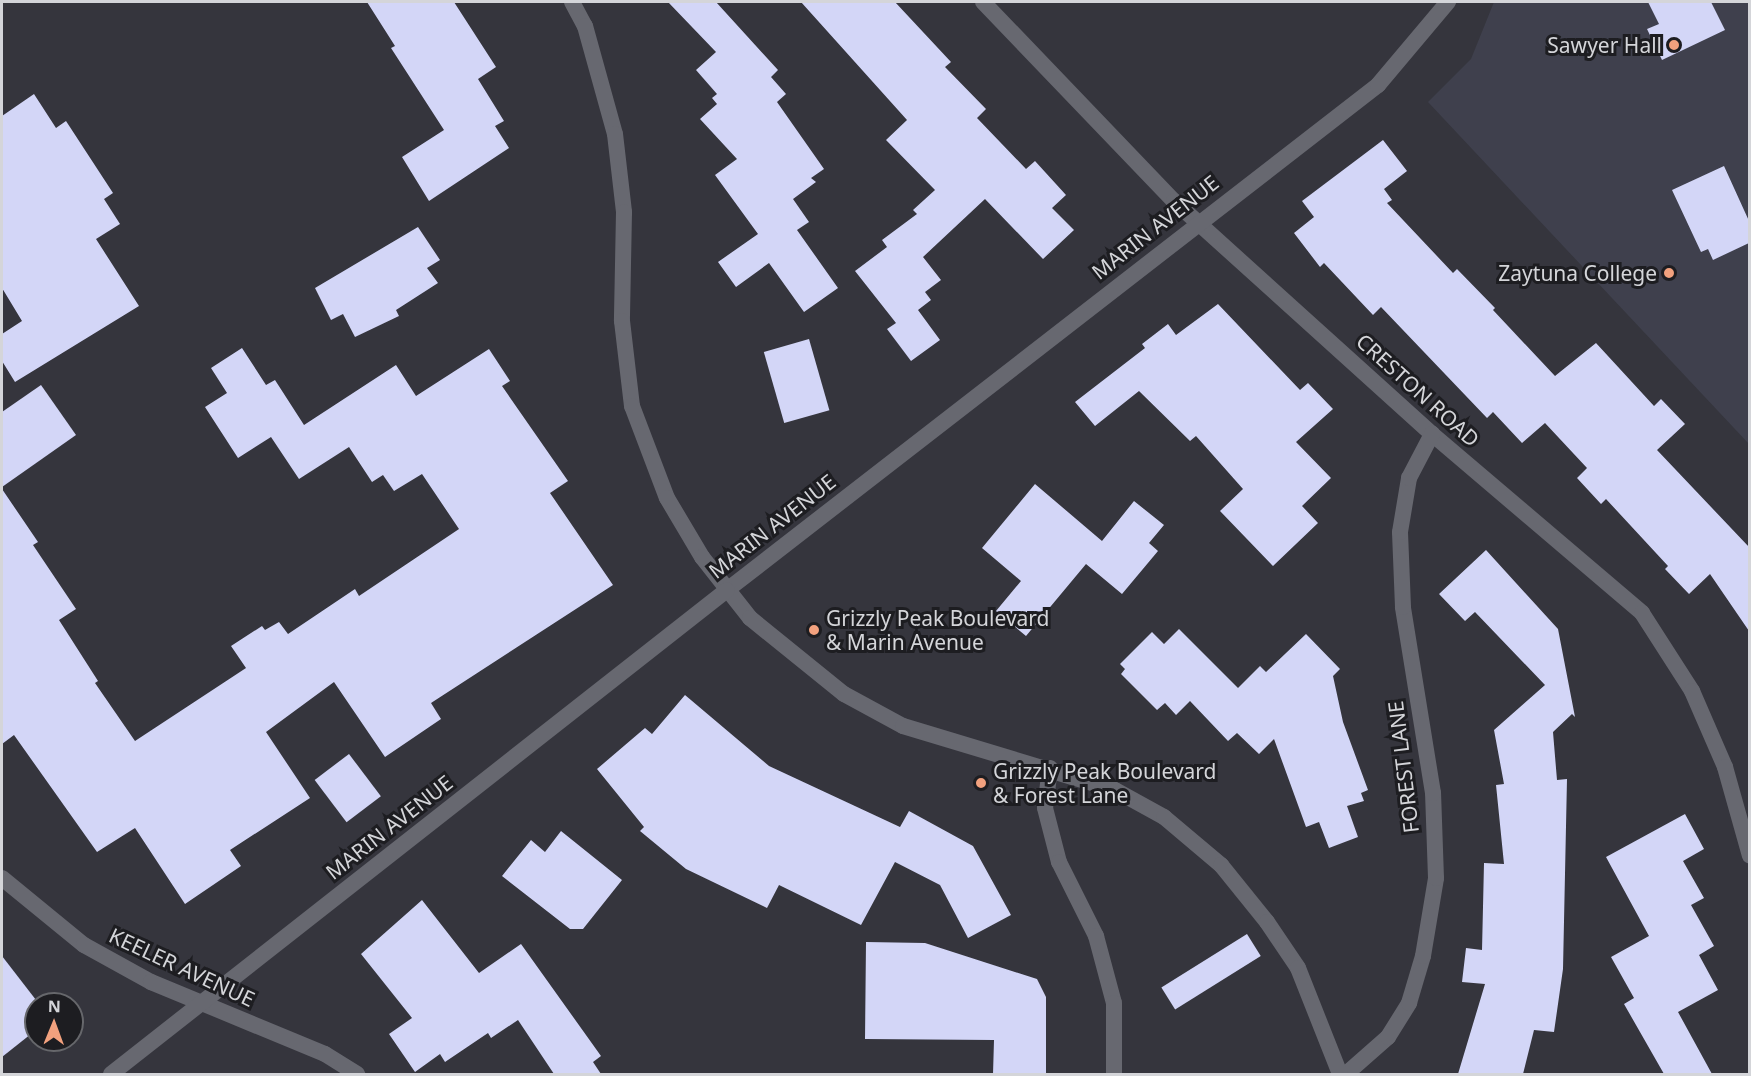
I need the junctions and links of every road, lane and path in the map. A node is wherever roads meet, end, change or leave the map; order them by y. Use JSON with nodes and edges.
{"nodes":[{"id":1,"x":572,"y":2,"type":"edge"},
{"id":2,"x":983,"y":2,"type":"edge"},
{"id":3,"x":1448,"y":2,"type":"edge"},
{"id":4,"x":1198,"y":222,"type":"junction"},
{"id":5,"x":1432,"y":434,"type":"junction"},
{"id":6,"x":727,"y":590,"type":"junction"},
{"id":7,"x":1050,"y":768,"type":"junction"},
{"id":8,"x":1749,"y":855,"type":"edge"},
{"id":9,"x":2,"y":878,"type":"edge"},
{"id":10,"x":201,"y":1003,"type":"junction"},
{"id":11,"x":111,"y":1074,"type":"edge"},
{"id":12,"x":357,"y":1074,"type":"edge"},
{"id":13,"x":1114,"y":1074,"type":"edge"},
{"id":14,"x":1340,"y":1074,"type":"edge"},
{"id":15,"x":1346,"y":1074,"type":"edge"}],
"edges":[{"from":1,"to":6,"type":"street"},
{"from":2,"to":4,"type":"street","name":"CRESTON ROAD"},
{"from":3,"to":4,"type":"street","name":"MARIN AVENUE"},
{"from":4,"to":5,"type":"street","name":"CRESTON ROAD"},
{"from":4,"to":6,"type":"street","name":"MARIN AVENUE"},
{"from":5,"to":8,"type":"street","name":"CRESTON ROAD"},
{"from":5,"to":15,"type":"street","name":"FOREST LANE"},
{"from":6,"to":7,"type":"street"},
{"from":6,"to":10,"type":"street","name":"MARIN AVENUE"},
{"from":7,"to":13,"type":"street"},
{"from":7,"to":14,"type":"street"},
{"from":9,"to":10,"type":"street","name":"KEELER AVENUE"},
{"from":10,"to":11,"type":"street","name":"MARIN AVENUE"},
{"from":10,"to":12,"type":"street","name":"KEELER AVENUE"}]}
